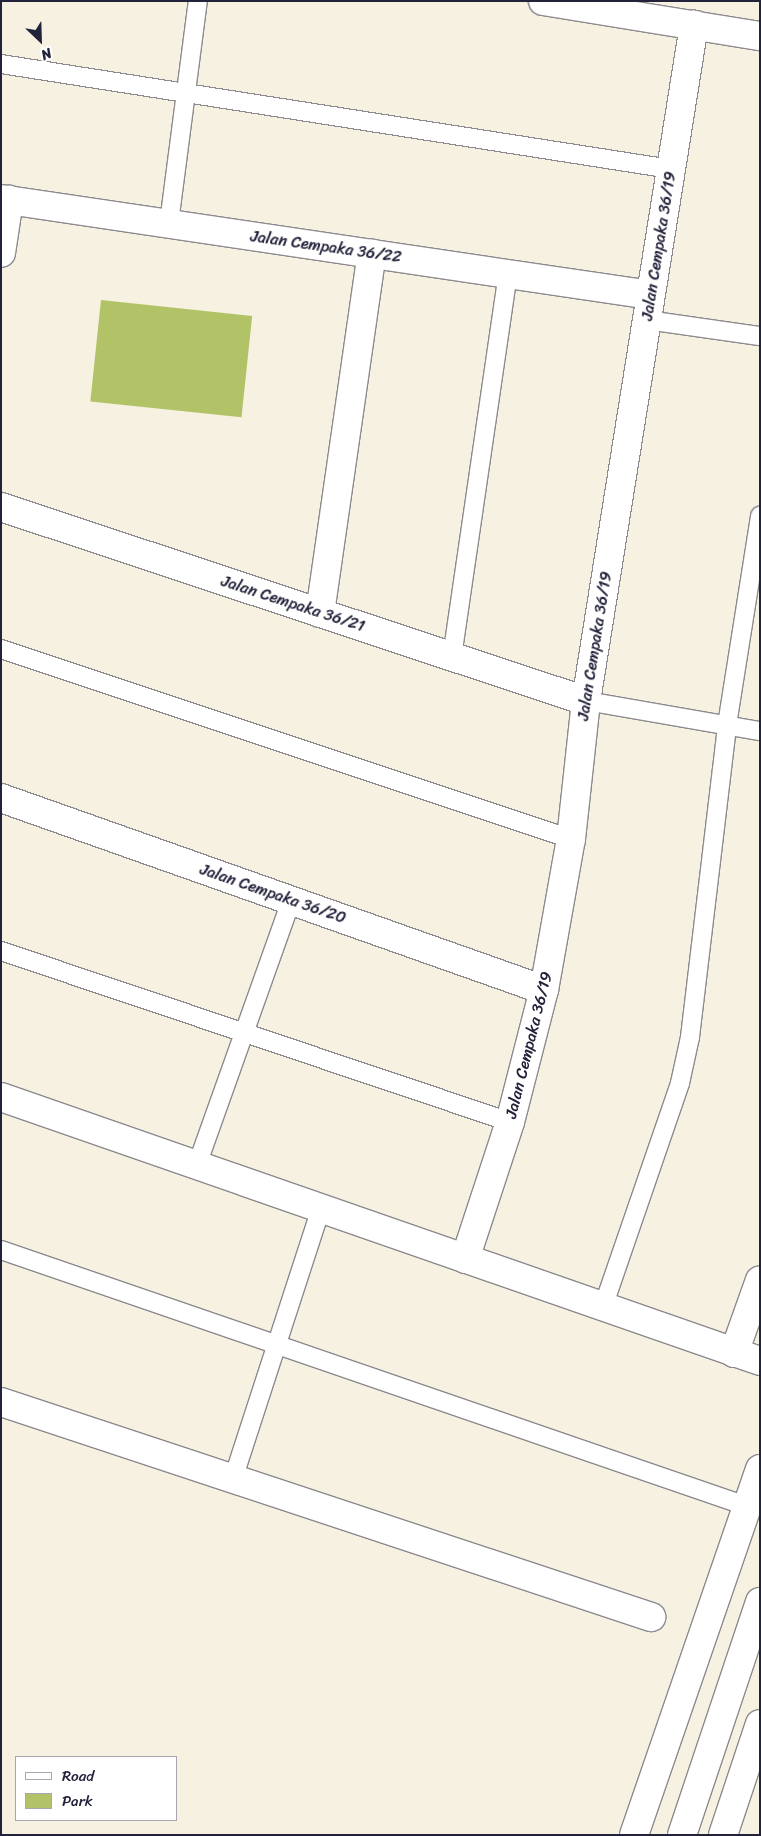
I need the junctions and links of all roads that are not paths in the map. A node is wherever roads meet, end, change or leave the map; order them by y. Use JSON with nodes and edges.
{"nodes":[{"id":1,"x":198,"y":1,"type":"edge"},
{"id":2,"x":543,"y":1,"type":"edge"},
{"id":3,"x":694,"y":25,"type":"junction"},
{"id":4,"x":760,"y":36,"type":"edge"},
{"id":5,"x":1,"y":64,"type":"edge"},
{"id":6,"x":186,"y":92,"type":"junction"},
{"id":7,"x":671,"y":169,"type":"junction"},
{"id":8,"x":5,"y":199,"type":"edge"},
{"id":9,"x":169,"y":223,"type":"junction"},
{"id":10,"x":1,"y":253,"type":"edge"},
{"id":11,"x":372,"y":254,"type":"junction"},
{"id":12,"x":508,"y":274,"type":"junction"},
{"id":13,"x":649,"y":307,"type":"junction"},
{"id":14,"x":760,"y":336,"type":"edge"},
{"id":15,"x":1,"y":507,"type":"edge"},
{"id":16,"x":760,"y":516,"type":"edge"},
{"id":17,"x":320,"y":613,"type":"junction"},
{"id":18,"x":1,"y":649,"type":"edge"},
{"id":19,"x":452,"y":657,"type":"junction"},
{"id":20,"x":586,"y":701,"type":"junction"},
{"id":21,"x":726,"y":725,"type":"junction"},
{"id":22,"x":760,"y":731,"type":"edge"},
{"id":23,"x":1,"y":798,"type":"edge"},
{"id":24,"x":571,"y":840,"type":"junction"},
{"id":25,"x":291,"y":901,"type":"junction"},
{"id":26,"x":1,"y":951,"type":"edge"},
{"id":27,"x":544,"y":990,"type":"junction"},
{"id":28,"x":244,"y":1032,"type":"junction"},
{"id":29,"x":1,"y":1097,"type":"edge"},
{"id":30,"x":510,"y":1122,"type":"junction"},
{"id":31,"x":197,"y":1166,"type":"junction"},
{"id":32,"x":320,"y":1208,"type":"junction"},
{"id":33,"x":1,"y":1250,"type":"edge"},
{"id":34,"x":465,"y":1259,"type":"junction"},
{"id":35,"x":760,"y":1280,"type":"edge"},
{"id":36,"x":604,"y":1307,"type":"junction"},
{"id":37,"x":277,"y":1345,"type":"junction"},
{"id":38,"x":734,"y":1352,"type":"junction"},
{"id":39,"x":760,"y":1361,"type":"edge"},
{"id":40,"x":1,"y":1402,"type":"edge"},
{"id":41,"x":760,"y":1469,"type":"edge"},
{"id":42,"x":233,"y":1479,"type":"junction"},
{"id":43,"x":746,"y":1506,"type":"junction"},
{"id":44,"x":760,"y":1602,"type":"edge"},
{"id":45,"x":651,"y":1617,"type":"dead end"},
{"id":46,"x":760,"y":1724,"type":"edge"},
{"id":47,"x":634,"y":1835,"type":"edge"},
{"id":48,"x":682,"y":1835,"type":"edge"},
{"id":49,"x":723,"y":1835,"type":"edge"}],
"edges":[{"from":1,"to":6,"type":"lane"},
{"from":2,"to":3,"type":"street"},
{"from":3,"to":4,"type":"street"},
{"from":3,"to":7,"type":"street","name":"Jalan Cempaka 36/19"},
{"from":5,"to":6,"type":"lane"},
{"from":6,"to":7,"type":"lane"},
{"from":6,"to":9,"type":"lane"},
{"from":7,"to":13,"type":"street","name":"Jalan Cempaka 36/19"},
{"from":8,"to":9,"type":"street","name":"Jalan Cempaka 36/22"},
{"from":8,"to":10,"type":"street"},
{"from":9,"to":11,"type":"street","name":"Jalan Cempaka 36/22"},
{"from":11,"to":12,"type":"street","name":"Jalan Cempaka 36/22"},
{"from":11,"to":17,"type":"street"},
{"from":12,"to":13,"type":"street","name":"Jalan Cempaka 36/22"},
{"from":12,"to":19,"type":"lane"},
{"from":13,"to":14,"type":"lane"},
{"from":13,"to":20,"type":"street","name":"Jalan Cempaka 36/19"},
{"from":15,"to":17,"type":"street","name":"Jalan Cempaka 36/21"},
{"from":16,"to":21,"type":"lane"},
{"from":17,"to":19,"type":"street","name":"Jalan Cempaka 36/21"},
{"from":18,"to":24,"type":"lane"},
{"from":19,"to":20,"type":"street","name":"Jalan Cempaka 36/21"},
{"from":20,"to":21,"type":"lane"},
{"from":20,"to":24,"type":"street","name":"Jalan Cempaka 36/19"},
{"from":21,"to":22,"type":"lane"},
{"from":21,"to":36,"type":"lane"},
{"from":23,"to":25,"type":"street","name":"Jalan Cempaka 36/20"},
{"from":24,"to":27,"type":"street","name":"Jalan Cempaka 36/19"},
{"from":25,"to":27,"type":"street","name":"Jalan Cempaka 36/20"},
{"from":25,"to":28,"type":"lane"},
{"from":26,"to":28,"type":"lane"},
{"from":27,"to":30,"type":"street","name":"Jalan Cempaka 36/19"},
{"from":28,"to":30,"type":"lane"},
{"from":28,"to":31,"type":"lane"},
{"from":29,"to":31,"type":"street"},
{"from":30,"to":34,"type":"street","name":"Jalan Cempaka 36/19"},
{"from":31,"to":32,"type":"street"},
{"from":32,"to":34,"type":"street"},
{"from":32,"to":37,"type":"lane"},
{"from":33,"to":37,"type":"lane"},
{"from":34,"to":36,"type":"street"},
{"from":35,"to":38,"type":"street"},
{"from":36,"to":38,"type":"street"},
{"from":37,"to":42,"type":"lane"},
{"from":37,"to":43,"type":"lane"},
{"from":38,"to":39,"type":"street"},
{"from":40,"to":42,"type":"street"},
{"from":41,"to":43,"type":"street"},
{"from":42,"to":45,"type":"street"},
{"from":43,"to":47,"type":"street"},
{"from":44,"to":48,"type":"street"},
{"from":46,"to":49,"type":"street"}]}
